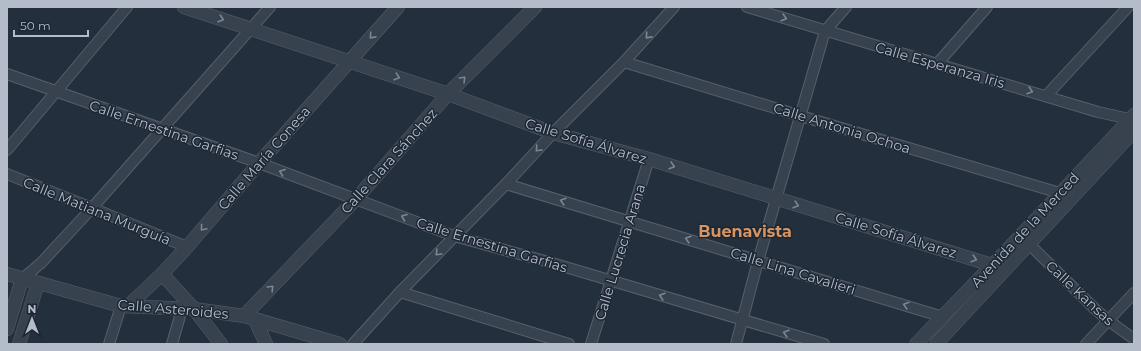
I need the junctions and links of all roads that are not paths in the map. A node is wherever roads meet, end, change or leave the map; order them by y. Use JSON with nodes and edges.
{"nodes":[{"id":1,"x":127,"y":7,"type":"edge"},
{"id":2,"x":184,"y":7,"type":"edge"},
{"id":3,"x":270,"y":7,"type":"edge"},
{"id":4,"x":398,"y":7,"type":"edge"},
{"id":5,"x":535,"y":7,"type":"edge"},
{"id":6,"x":674,"y":7,"type":"edge"},
{"id":7,"x":747,"y":7,"type":"edge"},
{"id":8,"x":846,"y":7,"type":"edge"},
{"id":9,"x":987,"y":7,"type":"edge"},
{"id":10,"x":1128,"y":7,"type":"edge"},
{"id":11,"x":251,"y":29,"type":"junction"},
{"id":12,"x":825,"y":31,"type":"junction"},
{"id":13,"x":349,"y":61,"type":"junction"},
{"id":14,"x":624,"y":62,"type":"junction"},
{"id":15,"x":937,"y":64,"type":"junction"},
{"id":16,"x":7,"y":74,"type":"edge"},
{"id":17,"x":56,"y":91,"type":"junction"},
{"id":18,"x":448,"y":94,"type":"junction"},
{"id":19,"x":1046,"y":96,"type":"junction"},
{"id":20,"x":801,"y":116,"type":"junction"},
{"id":21,"x":1133,"y":121,"type":"edge"},
{"id":22,"x":161,"y":128,"type":"junction"},
{"id":23,"x":553,"y":133,"type":"junction"},
{"id":24,"x":7,"y":150,"type":"edge"},
{"id":25,"x":649,"y":159,"type":"junction"},
{"id":26,"x":258,"y":163,"type":"junction"},
{"id":27,"x":7,"y":174,"type":"edge"},
{"id":28,"x":506,"y":184,"type":"junction"},
{"id":29,"x":1060,"y":193,"type":"junction"},
{"id":30,"x":356,"y":198,"type":"junction"},
{"id":31,"x":776,"y":199,"type":"junction"},
{"id":32,"x":92,"y":208,"type":"junction"},
{"id":33,"x":630,"y":221,"type":"junction"},
{"id":34,"x":454,"y":236,"type":"junction"},
{"id":35,"x":1029,"y":244,"type":"junction"},
{"id":36,"x":187,"y":247,"type":"junction"},
{"id":37,"x":758,"y":261,"type":"junction"},
{"id":38,"x":41,"y":263,"type":"junction"},
{"id":39,"x":992,"y":265,"type":"junction"},
{"id":40,"x":7,"y":274,"type":"edge"},
{"id":41,"x":162,"y":274,"type":"junction"},
{"id":42,"x":22,"y":279,"type":"junction"},
{"id":43,"x":611,"y":281,"type":"junction"},
{"id":44,"x":38,"y":283,"type":"junction"},
{"id":45,"x":400,"y":292,"type":"junction"},
{"id":46,"x":1134,"y":293,"type":"edge"},
{"id":47,"x":125,"y":306,"type":"junction"},
{"id":48,"x":188,"y":309,"type":"junction"},
{"id":49,"x":943,"y":317,"type":"junction"},
{"id":50,"x":250,"y":318,"type":"junction"},
{"id":51,"x":742,"y":320,"type":"junction"},
{"id":52,"x":1109,"y":321,"type":"junction"},
{"id":53,"x":7,"y":329,"type":"edge"},
{"id":54,"x":1134,"y":339,"type":"edge"},
{"id":55,"x":19,"y":344,"type":"edge"},
{"id":56,"x":109,"y":344,"type":"edge"},
{"id":57,"x":172,"y":344,"type":"edge"},
{"id":58,"x":221,"y":344,"type":"edge"},
{"id":59,"x":266,"y":344,"type":"edge"},
{"id":60,"x":340,"y":344,"type":"edge"},
{"id":61,"x":353,"y":344,"type":"edge"},
{"id":62,"x":569,"y":344,"type":"edge"},
{"id":63,"x":591,"y":344,"type":"edge"},
{"id":64,"x":736,"y":344,"type":"edge"},
{"id":65,"x":824,"y":344,"type":"edge"},
{"id":66,"x":916,"y":344,"type":"edge"},
{"id":67,"x":936,"y":344,"type":"edge"},
{"id":68,"x":1086,"y":344,"type":"edge"}],
"edges":[{"from":1,"to":17,"type":"street"},
{"from":2,"to":11,"type":"street","name":"Calle Sofía Álvarez","one_way":true},
{"from":3,"to":11,"type":"street"},
{"from":4,"to":13,"type":"street","name":"Calle María Conesa","one_way":true},
{"from":18,"to":5,"type":"street","name":"Calle Clara Sánchez","one_way":true},
{"from":6,"to":14,"type":"street","one_way":true},
{"from":7,"to":12,"type":"street","name":"Calle Esperanza Iris","one_way":true},
{"from":8,"to":12,"type":"street"},
{"from":9,"to":15,"type":"street"},
{"from":10,"to":19,"type":"street"},
{"from":11,"to":13,"type":"street","name":"Calle Sofía Álvarez"},
{"from":11,"to":22,"type":"street"},
{"from":12,"to":15,"type":"street","name":"Calle Esperanza Iris"},
{"from":12,"to":20,"type":"street"},
{"from":13,"to":18,"type":"street","name":"Calle Sofía Álvarez","one_way":true},
{"from":13,"to":26,"type":"street","name":"Calle María Conesa"},
{"from":14,"to":20,"type":"street","name":"Calle Antonia Ochoa"},
{"from":14,"to":23,"type":"street"},
{"from":15,"to":19,"type":"street","name":"Calle Esperanza Iris","one_way":true},
{"from":16,"to":17,"type":"street","name":"Calle Ernestina Garfias"},
{"from":17,"to":22,"type":"street","name":"Calle Ernestina Garfias"},
{"from":17,"to":24,"type":"street"},
{"from":18,"to":23,"type":"street","name":"Calle Sofía Álvarez"},
{"from":18,"to":30,"type":"street","name":"Calle Clara Sánchez"},
{"from":19,"to":21,"type":"street","name":"Calle Esperanza Iris"},
{"from":20,"to":29,"type":"street","name":"Calle Antonia Ochoa"},
{"from":20,"to":31,"type":"street"},
{"from":21,"to":29,"type":"street","name":"Avenida de la Merced"},
{"from":21,"to":35,"type":"street","name":"Avenida de la Merced"},
{"from":22,"to":26,"type":"street","name":"Calle Ernestina Garfias"},
{"from":22,"to":32,"type":"street"},
{"from":23,"to":25,"type":"street","name":"Calle Sofía Álvarez"},
{"from":23,"to":28,"type":"street","one_way":true},
{"from":25,"to":31,"type":"street","name":"Calle Sofía Álvarez","one_way":true},
{"from":25,"to":33,"type":"street","name":"Calle Lucrecia Arana"},
{"from":30,"to":26,"type":"street","name":"Calle Ernestina Garfias","one_way":true},
{"from":26,"to":36,"type":"street","name":"Calle María Conesa","one_way":true},
{"from":27,"to":32,"type":"street","name":"Calle Matiana Murguía"},
{"from":33,"to":28,"type":"street","name":"Calle Lina Cavalieri","one_way":true},
{"from":28,"to":34,"type":"street"},
{"from":29,"to":39,"type":"street","name":"Avenida de la Merced"},
{"from":34,"to":30,"type":"street","name":"Calle Ernestina Garfias","one_way":true},
{"from":50,"to":30,"type":"street","name":"Calle Clara Sánchez","one_way":true},
{"from":31,"to":37,"type":"street"},
{"from":31,"to":39,"type":"street","name":"Calle Sofía Álvarez","one_way":true},
{"from":32,"to":36,"type":"street","name":"Calle Matiana Murguía"},
{"from":32,"to":38,"type":"street"},
{"from":37,"to":33,"type":"street","name":"Calle Lina Cavalieri","one_way":true},
{"from":33,"to":43,"type":"street","name":"Calle Lucrecia Arana"},
{"from":34,"to":43,"type":"street","name":"Calle Ernestina Garfias"},
{"from":34,"to":45,"type":"street","one_way":true},
{"from":35,"to":52,"type":"street","name":"Calle Kansas"},
{"from":35,"to":67,"type":"street","name":"Avenida de la Merced"},
{"from":36,"to":41,"type":"street","name":"Calle María Conesa"},
{"from":49,"to":37,"type":"street","name":"Calle Lina Cavalieri","one_way":true},
{"from":37,"to":51,"type":"street"},
{"from":38,"to":42,"type":"street"},
{"from":38,"to":44,"type":"street"},
{"from":39,"to":49,"type":"street","name":"Avenida de la Merced"},
{"from":40,"to":42,"type":"street","name":"Calle Asteroides"},
{"from":41,"to":47,"type":"street","name":"Calle María Conesa"},
{"from":41,"to":48,"type":"street"},
{"from":42,"to":44,"type":"street","name":"Calle Asteroides"},
{"from":42,"to":53,"type":"street"},
{"from":51,"to":43,"type":"street","name":"Calle Ernestina Garfias","one_way":true},
{"from":43,"to":63,"type":"street","name":"Calle Lucrecia Arana"},
{"from":44,"to":47,"type":"street","name":"Calle Asteroides"},
{"from":44,"to":55,"type":"street"},
{"from":45,"to":61,"type":"street"},
{"from":45,"to":62,"type":"street"},
{"from":46,"to":52,"type":"street"},
{"from":47,"to":48,"type":"street","name":"Calle Asteroides"},
{"from":47,"to":56,"type":"street"},
{"from":48,"to":50,"type":"street","name":"Calle Asteroides"},
{"from":48,"to":57,"type":"street"},
{"from":48,"to":58,"type":"street"},
{"from":49,"to":66,"type":"street","name":"Avenida de la Merced"},
{"from":50,"to":59,"type":"street"},
{"from":50,"to":60,"type":"street","name":"Calle Asteroides"},
{"from":51,"to":64,"type":"street"},
{"from":65,"to":51,"type":"street","name":"Calle Ernestina Garfias","one_way":true},
{"from":52,"to":54,"type":"street","name":"Calle Kansas"},
{"from":52,"to":68,"type":"street"}]}
